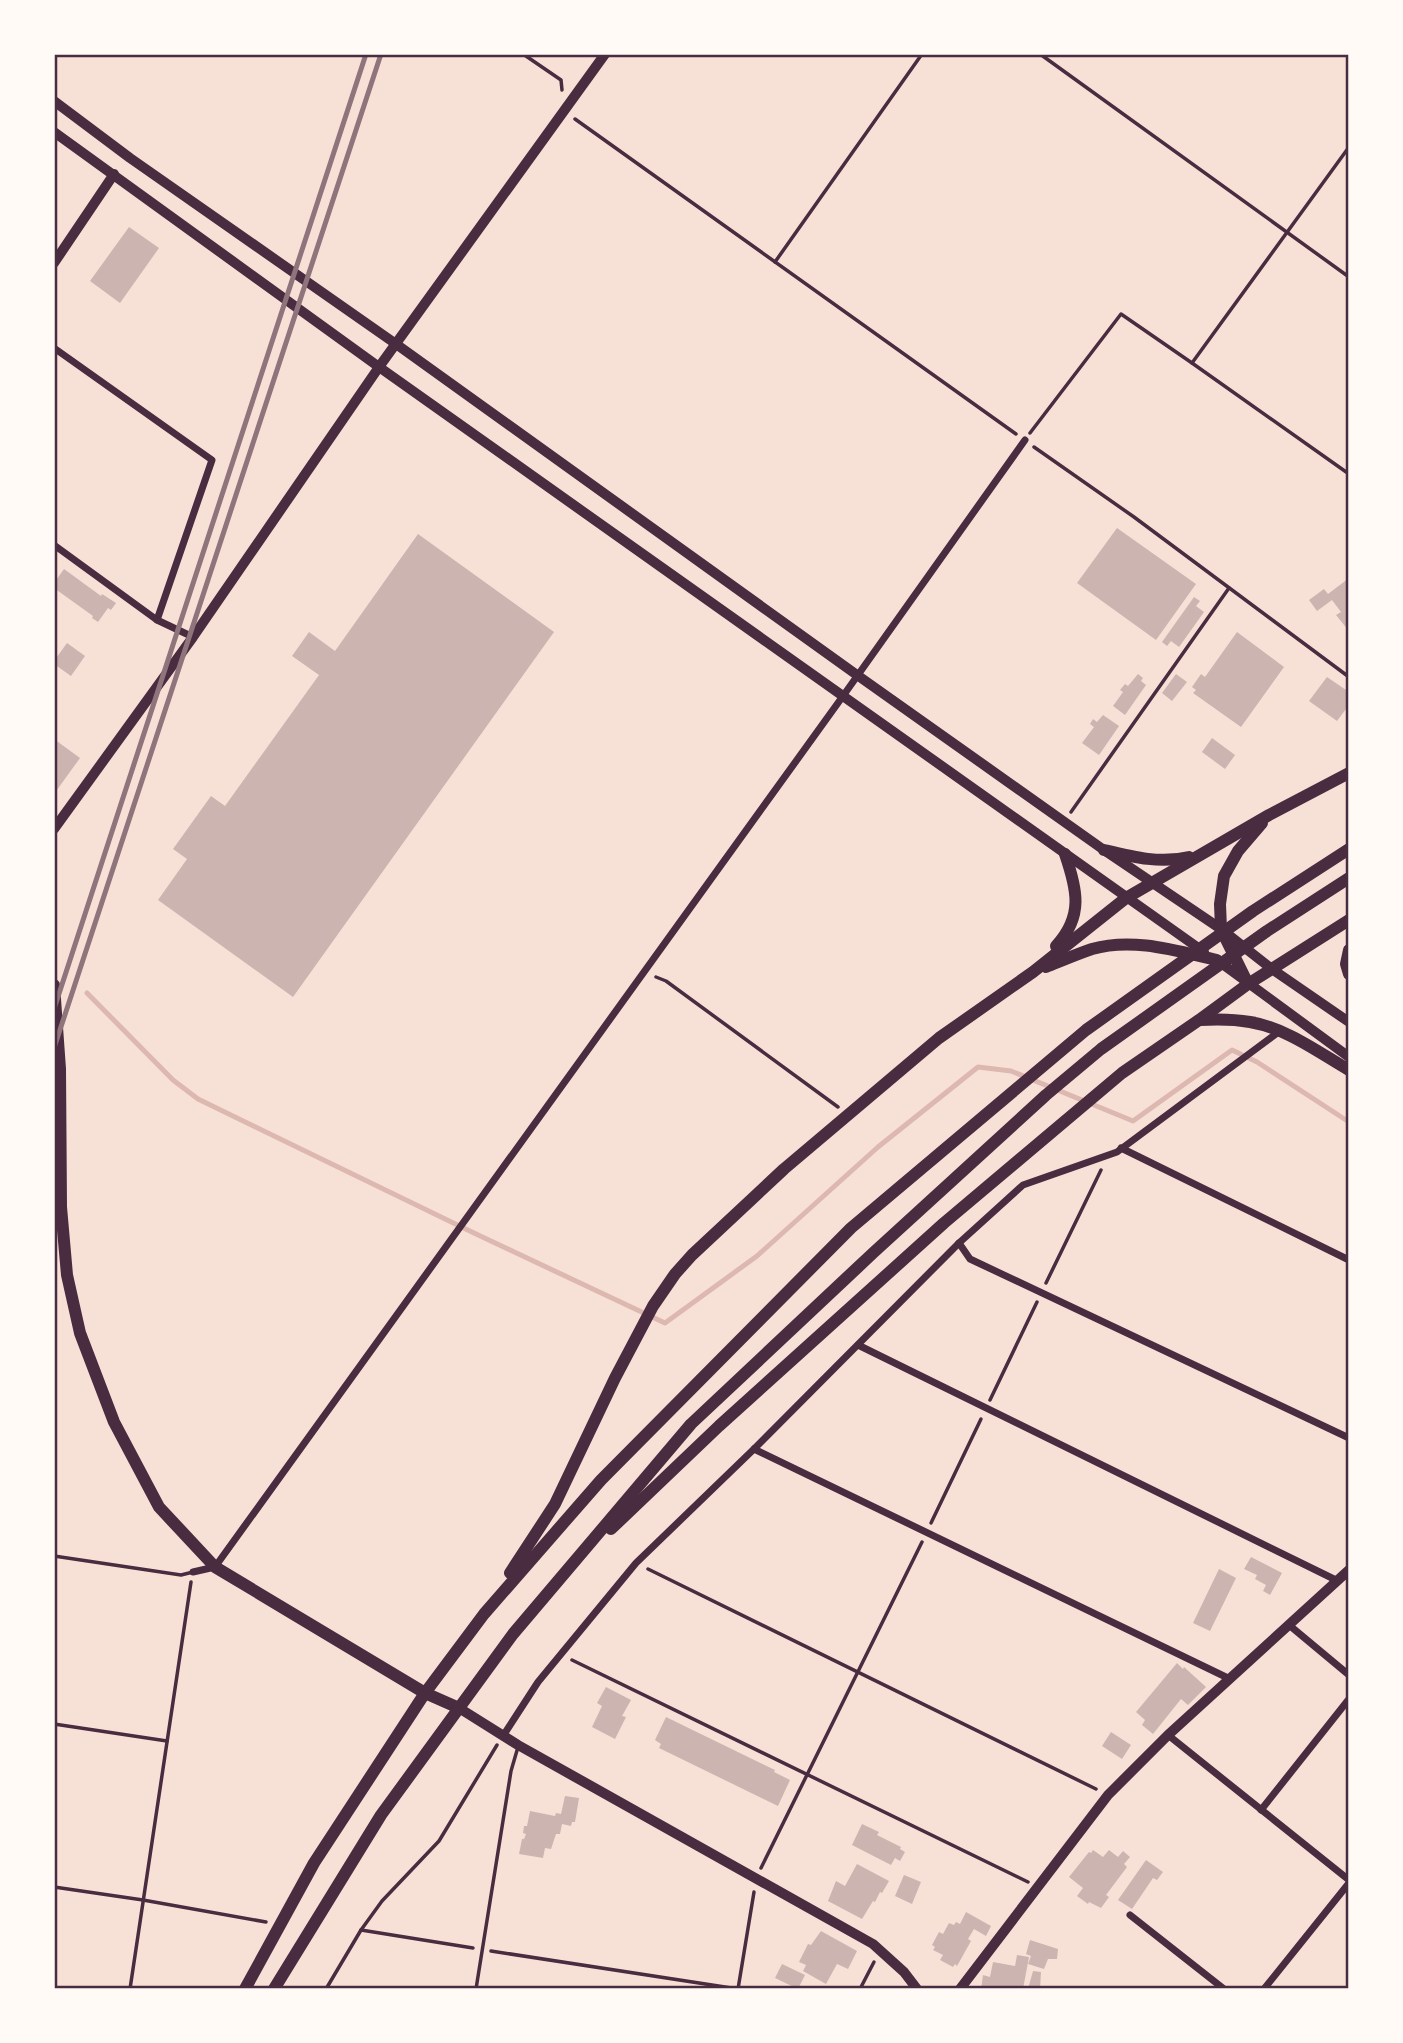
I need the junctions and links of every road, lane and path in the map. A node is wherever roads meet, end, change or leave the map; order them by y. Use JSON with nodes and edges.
{"nodes":[{"id":1,"x":523,"y":54,"type":"edge"},
{"id":2,"x":605,"y":54,"type":"edge"},
{"id":3,"x":922,"y":54,"type":"edge"},
{"id":4,"x":1040,"y":54,"type":"edge"},
{"id":5,"x":54,"y":101,"type":"edge"},
{"id":6,"x":564,"y":111,"type":"junction"},
{"id":7,"x":54,"y":132,"type":"edge"},
{"id":8,"x":1349,"y":148,"type":"edge"},
{"id":9,"x":114,"y":174,"type":"junction"},
{"id":10,"x":1286,"y":233,"type":"junction"},
{"id":11,"x":54,"y":262,"type":"edge"},
{"id":12,"x":775,"y":262,"type":"junction"},
{"id":13,"x":1349,"y":277,"type":"edge"},
{"id":14,"x":396,"y":344,"type":"junction"},
{"id":15,"x":54,"y":348,"type":"edge"},
{"id":16,"x":1192,"y":363,"type":"junction"},
{"id":17,"x":379,"y":367,"type":"junction"},
{"id":18,"x":1025,"y":440,"type":"junction"},
{"id":19,"x":1349,"y":474,"type":"edge"},
{"id":20,"x":54,"y":545,"type":"edge"},
{"id":21,"x":1229,"y":588,"type":"junction"},
{"id":22,"x":157,"y":621,"type":"junction"},
{"id":23,"x":193,"y":637,"type":"junction"},
{"id":24,"x":858,"y":676,"type":"junction"},
{"id":25,"x":1349,"y":677,"type":"edge"},
{"id":26,"x":843,"y":696,"type":"junction"},
{"id":27,"x":1349,"y":773,"type":"edge"},
{"id":28,"x":1269,"y":815,"type":"junction"},
{"id":29,"x":1064,"y":822,"type":"junction"},
{"id":30,"x":54,"y":829,"type":"edge"},
{"id":31,"x":1349,"y":849,"type":"edge"},
{"id":32,"x":1104,"y":850,"type":"junction"},
{"id":33,"x":1065,"y":853,"type":"junction"},
{"id":34,"x":1201,"y":855,"type":"junction"},
{"id":35,"x":1349,"y":878,"type":"edge"},
{"id":36,"x":1153,"y":883,"type":"junction"},
{"id":37,"x":1126,"y":898,"type":"junction"},
{"id":38,"x":1349,"y":920,"type":"edge"},
{"id":39,"x":1221,"y":929,"type":"junction"},
{"id":40,"x":1349,"y":950,"type":"edge"},
{"id":41,"x":1217,"y":960,"type":"junction"},
{"id":42,"x":1272,"y":969,"type":"junction"},
{"id":43,"x":645,"y":971,"type":"junction"},
{"id":44,"x":1033,"y":972,"type":"junction"},
{"id":45,"x":1349,"y":974,"type":"edge"},
{"id":46,"x":1248,"y":984,"type":"junction"},
{"id":47,"x":54,"y":985,"type":"edge"},
{"id":48,"x":1199,"y":1020,"type":"junction"},
{"id":49,"x":1349,"y":1023,"type":"edge"},
{"id":50,"x":1281,"y":1031,"type":"junction"},
{"id":51,"x":1349,"y":1057,"type":"edge"},
{"id":52,"x":57,"y":1069,"type":"edge"},
{"id":53,"x":1349,"y":1070,"type":"edge"},
{"id":54,"x":847,"y":1114,"type":"junction"},
{"id":55,"x":1121,"y":1149,"type":"junction"},
{"id":56,"x":1108,"y":1156,"type":"junction"},
{"id":57,"x":959,"y":1243,"type":"junction"},
{"id":58,"x":1349,"y":1260,"type":"edge"},
{"id":59,"x":1041,"y":1293,"type":"junction"},
{"id":60,"x":858,"y":1345,"type":"junction"},
{"id":61,"x":986,"y":1408,"type":"junction"},
{"id":62,"x":1349,"y":1438,"type":"edge"},
{"id":63,"x":754,"y":1449,"type":"junction"},
{"id":64,"x":927,"y":1532,"type":"junction"},
{"id":65,"x":54,"y":1556,"type":"edge"},
{"id":66,"x":636,"y":1563,"type":"junction"},
{"id":67,"x":215,"y":1567,"type":"junction"},
{"id":68,"x":1349,"y":1570,"type":"edge"},
{"id":69,"x":193,"y":1572,"type":"junction"},
{"id":70,"x":564,"y":1573,"type":"junction"},
{"id":71,"x":1338,"y":1581,"type":"junction"},
{"id":72,"x":484,"y":1614,"type":"junction"},
{"id":73,"x":1289,"y":1625,"type":"junction"},
{"id":74,"x":561,"y":1655,"type":"junction"},
{"id":75,"x":857,"y":1673,"type":"junction"},
{"id":76,"x":1349,"y":1675,"type":"edge"},
{"id":77,"x":1230,"y":1679,"type":"junction"},
{"id":78,"x":425,"y":1693,"type":"junction"},
{"id":79,"x":1349,"y":1699,"type":"edge"},
{"id":80,"x":459,"y":1708,"type":"junction"},
{"id":81,"x":54,"y":1724,"type":"edge"},
{"id":82,"x":1168,"y":1735,"type":"junction"},
{"id":83,"x":503,"y":1736,"type":"junction"},
{"id":84,"x":167,"y":1741,"type":"junction"},
{"id":85,"x":518,"y":1745,"type":"junction"},
{"id":86,"x":806,"y":1776,"type":"junction"},
{"id":87,"x":1108,"y":1795,"type":"junction"},
{"id":88,"x":1261,"y":1810,"type":"junction"},
{"id":89,"x":756,"y":1878,"type":"junction"},
{"id":90,"x":1349,"y":1882,"type":"edge"},
{"id":91,"x":54,"y":1887,"type":"edge"},
{"id":92,"x":1038,"y":1887,"type":"junction"},
{"id":93,"x":143,"y":1900,"type":"junction"},
{"id":94,"x":1130,"y":1915,"type":"dead end"},
{"id":95,"x":280,"y":1924,"type":"junction"},
{"id":96,"x":361,"y":1930,"type":"junction"},
{"id":97,"x":482,"y":1949,"type":"junction"},
{"id":98,"x":880,"y":1950,"type":"junction"},
{"id":99,"x":130,"y":1989,"type":"edge"},
{"id":100,"x":245,"y":1989,"type":"edge"},
{"id":101,"x":274,"y":1989,"type":"edge"},
{"id":102,"x":326,"y":1989,"type":"edge"},
{"id":103,"x":476,"y":1989,"type":"edge"},
{"id":104,"x":738,"y":1989,"type":"edge"},
{"id":105,"x":860,"y":1989,"type":"edge"},
{"id":106,"x":917,"y":1989,"type":"edge"},
{"id":107,"x":960,"y":1989,"type":"edge"},
{"id":108,"x":1224,"y":1989,"type":"edge"},
{"id":109,"x":1264,"y":1989,"type":"edge"}],
"edges":[{"from":1,"to":6,"type":"path"},
{"from":2,"to":6,"type":"main road"},
{"from":3,"to":12,"type":"path"},
{"from":4,"to":10,"type":"path"},
{"from":5,"to":14,"type":"main road"},
{"from":6,"to":12,"type":"path"},
{"from":6,"to":14,"type":"main road"},
{"from":7,"to":9,"type":"main road"},
{"from":8,"to":10,"type":"path"},
{"from":9,"to":11,"type":"street"},
{"from":9,"to":17,"type":"main road"},
{"from":10,"to":13,"type":"path"},
{"from":10,"to":16,"type":"path"},
{"from":12,"to":18,"type":"path"},
{"from":14,"to":17,"type":"main road"},
{"from":14,"to":24,"type":"street"},
{"from":15,"to":22,"type":"street"},
{"from":16,"to":18,"type":"path"},
{"from":16,"to":19,"type":"path"},
{"from":17,"to":23,"type":"main road"},
{"from":17,"to":26,"type":"street"},
{"from":18,"to":21,"type":"path"},
{"from":18,"to":24,"type":"street"},
{"from":20,"to":22,"type":"street"},
{"from":21,"to":25,"type":"path"},
{"from":21,"to":29,"type":"path"},
{"from":22,"to":23,"type":"street"},
{"from":23,"to":30,"type":"main road"},
{"from":24,"to":26,"type":"street"},
{"from":24,"to":29,"type":"street"},
{"from":26,"to":33,"type":"street"},
{"from":26,"to":43,"type":"street"},
{"from":27,"to":28,"type":"main road"},
{"from":28,"to":34,"type":"main road"},
{"from":28,"to":39,"type":"main road"},
{"from":29,"to":32,"type":"street"},
{"from":31,"to":72,"type":"main road"},
{"from":32,"to":34,"type":"main road"},
{"from":32,"to":36,"type":"street"},
{"from":33,"to":37,"type":"street"},
{"from":33,"to":44,"type":"main road"},
{"from":34,"to":36,"type":"main road"},
{"from":35,"to":70,"type":"main road"},
{"from":36,"to":37,"type":"main road"},
{"from":36,"to":39,"type":"street"},
{"from":37,"to":41,"type":"street"},
{"from":37,"to":44,"type":"main road"},
{"from":38,"to":42,"type":"main road"},
{"from":39,"to":42,"type":"street"},
{"from":39,"to":46,"type":"main road"},
{"from":40,"to":45,"type":"main road"},
{"from":41,"to":44,"type":"main road"},
{"from":41,"to":46,"type":"street"},
{"from":42,"to":46,"type":"main road"},
{"from":42,"to":49,"type":"street"},
{"from":43,"to":54,"type":"path"},
{"from":43,"to":67,"type":"street"},
{"from":44,"to":54,"type":"main road"},
{"from":46,"to":48,"type":"main road"},
{"from":46,"to":51,"type":"street"},
{"from":47,"to":52,"type":"main road"},
{"from":48,"to":50,"type":"main road"},
{"from":48,"to":70,"type":"main road"},
{"from":50,"to":53,"type":"main road"},
{"from":50,"to":55,"type":"street"},
{"from":52,"to":67,"type":"main road"},
{"from":54,"to":72,"type":"main road"},
{"from":55,"to":56,"type":"street"},
{"from":55,"to":58,"type":"street"},
{"from":56,"to":57,"type":"street"},
{"from":56,"to":59,"type":"path"},
{"from":57,"to":59,"type":"street"},
{"from":57,"to":60,"type":"street"},
{"from":59,"to":61,"type":"path"},
{"from":59,"to":62,"type":"street"},
{"from":60,"to":61,"type":"street"},
{"from":60,"to":63,"type":"street"},
{"from":61,"to":64,"type":"path"},
{"from":61,"to":71,"type":"street"},
{"from":63,"to":64,"type":"street"},
{"from":63,"to":66,"type":"street"},
{"from":64,"to":75,"type":"path"},
{"from":64,"to":77,"type":"street"},
{"from":65,"to":69,"type":"lane"},
{"from":66,"to":74,"type":"street"},
{"from":66,"to":75,"type":"path"},
{"from":67,"to":69,"type":"street"},
{"from":67,"to":78,"type":"main road"},
{"from":68,"to":71,"type":"main road"},
{"from":69,"to":84,"type":"path"},
{"from":70,"to":80,"type":"main road"},
{"from":71,"to":73,"type":"main road"},
{"from":72,"to":78,"type":"main road"},
{"from":73,"to":76,"type":"street"},
{"from":73,"to":77,"type":"main road"},
{"from":74,"to":83,"type":"street"},
{"from":74,"to":86,"type":"path"},
{"from":75,"to":86,"type":"path"},
{"from":75,"to":87,"type":"path"},
{"from":77,"to":82,"type":"main road"},
{"from":78,"to":80,"type":"main road"},
{"from":78,"to":95,"type":"main road"},
{"from":79,"to":88,"type":"street"},
{"from":80,"to":83,"type":"main road"},
{"from":80,"to":101,"type":"main road"},
{"from":81,"to":84,"type":"path"},
{"from":82,"to":87,"type":"main road"},
{"from":82,"to":88,"type":"street"},
{"from":83,"to":85,"type":"main road"},
{"from":83,"to":96,"type":"path"},
{"from":84,"to":93,"type":"path"},
{"from":85,"to":89,"type":"main road"},
{"from":85,"to":97,"type":"lane"},
{"from":86,"to":89,"type":"path"},
{"from":86,"to":92,"type":"path"},
{"from":87,"to":92,"type":"main road"},
{"from":88,"to":90,"type":"street"},
{"from":89,"to":98,"type":"main road"},
{"from":89,"to":104,"type":"path"},
{"from":90,"to":109,"type":"street"},
{"from":91,"to":93,"type":"path"},
{"from":92,"to":107,"type":"main road"},
{"from":93,"to":95,"type":"path"},
{"from":93,"to":99,"type":"path"},
{"from":94,"to":108,"type":"street"},
{"from":95,"to":100,"type":"main road"},
{"from":96,"to":97,"type":"path"},
{"from":96,"to":102,"type":"path"},
{"from":97,"to":103,"type":"lane"},
{"from":97,"to":104,"type":"path"},
{"from":98,"to":105,"type":"path"},
{"from":98,"to":106,"type":"main road"}]}
